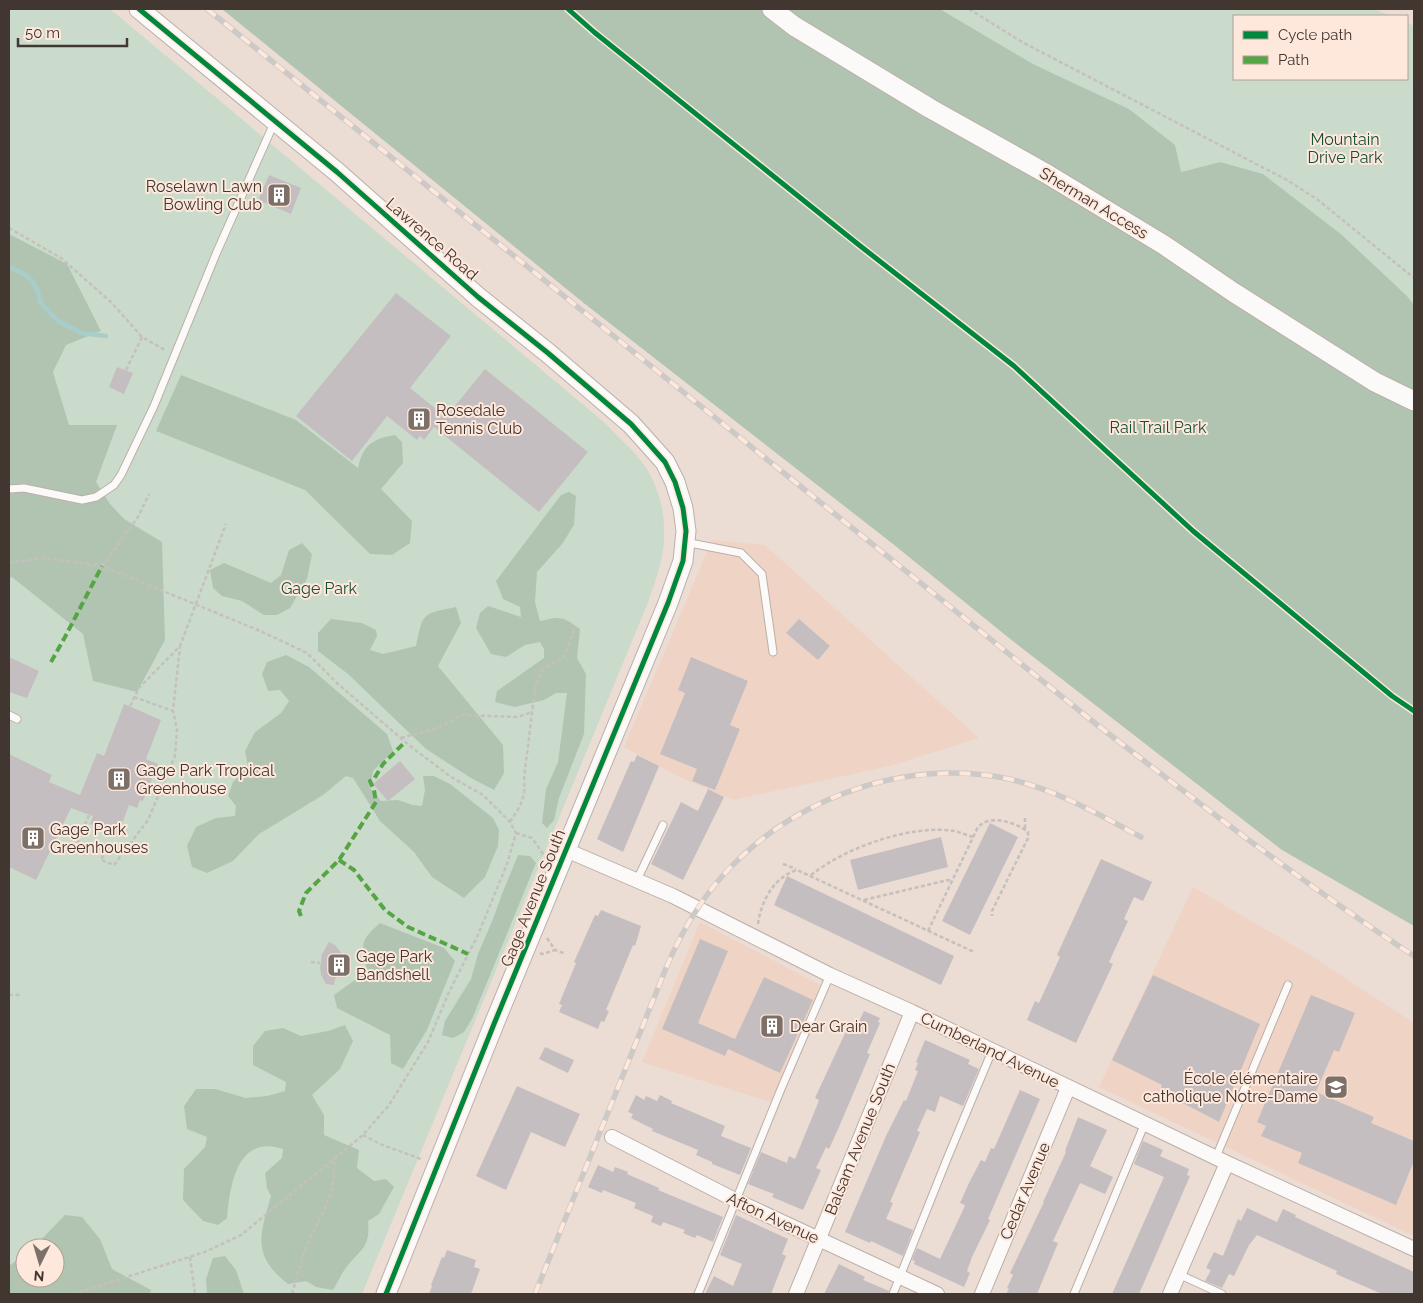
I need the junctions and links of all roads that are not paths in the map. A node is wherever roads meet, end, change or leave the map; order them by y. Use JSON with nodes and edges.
{"nodes":[{"id":1,"x":139,"y":9,"type":"edge"},
{"id":2,"x":772,"y":9,"type":"edge"},
{"id":3,"x":275,"y":121,"type":"junction"},
{"id":4,"x":1414,"y":401,"type":"edge"},
{"id":5,"x":9,"y":489,"type":"edge"},
{"id":6,"x":683,"y":508,"type":"joint"},
{"id":7,"x":685,"y":542,"type":"junction"},
{"id":8,"x":773,"y":652,"type":"dead end"},
{"id":9,"x":9,"y":715,"type":"edge"},
{"id":10,"x":18,"y":719,"type":"dead end"},
{"id":11,"x":664,"y":824,"type":"dead end"},
{"id":12,"x":563,"y":857,"type":"junction"},
{"id":13,"x":637,"y":880,"type":"junction"},
{"id":14,"x":830,"y":975,"type":"junction"},
{"id":15,"x":1288,"y":985,"type":"dead end"},
{"id":16,"x":912,"y":1012,"type":"junction"},
{"id":17,"x":992,"y":1051,"type":"junction"},
{"id":18,"x":1068,"y":1088,"type":"junction"},
{"id":19,"x":1145,"y":1123,"type":"junction"},
{"id":20,"x":612,"y":1137,"type":"dead end"},
{"id":21,"x":1221,"y":1160,"type":"junction"},
{"id":22,"x":737,"y":1201,"type":"junction"},
{"id":23,"x":819,"y":1239,"type":"junction"},
{"id":24,"x":1414,"y":1249,"type":"edge"},
{"id":25,"x":1178,"y":1274,"type":"junction"},
{"id":26,"x":900,"y":1277,"type":"junction"},
{"id":27,"x":386,"y":1294,"type":"edge"},
{"id":28,"x":698,"y":1294,"type":"edge"},
{"id":29,"x":796,"y":1294,"type":"edge"},
{"id":30,"x":893,"y":1294,"type":"edge"},
{"id":31,"x":937,"y":1294,"type":"edge"},
{"id":32,"x":982,"y":1294,"type":"edge"},
{"id":33,"x":1074,"y":1294,"type":"edge"},
{"id":34,"x":1170,"y":1294,"type":"edge"},
{"id":35,"x":1222,"y":1294,"type":"edge"}],
"edges":[{"from":1,"to":3,"type":"street","name":"Lawrence Road"},
{"from":2,"to":4,"type":"street","name":"Sherman Access"},
{"from":3,"to":5,"type":"lane"},
{"from":3,"to":6,"type":"street","name":"Lawrence Road"},
{"from":6,"to":7,"type":"street","name":"Gage Avenue South"},
{"from":7,"to":8,"type":"lane"},
{"from":7,"to":12,"type":"street","name":"Gage Avenue South"},
{"from":9,"to":10,"type":"lane"},
{"from":11,"to":13,"type":"lane"},
{"from":12,"to":13,"type":"street","name":"Cumberland Avenue"},
{"from":12,"to":27,"type":"street","name":"Gage Avenue South"},
{"from":13,"to":14,"type":"street","name":"Cumberland Avenue"},
{"from":14,"to":16,"type":"street","name":"Cumberland Avenue"},
{"from":14,"to":22,"type":"lane"},
{"from":15,"to":21,"type":"lane"},
{"from":16,"to":17,"type":"street","name":"Cumberland Avenue"},
{"from":16,"to":23,"type":"street","name":"Balsam Avenue South"},
{"from":17,"to":18,"type":"street","name":"Cumberland Avenue"},
{"from":17,"to":26,"type":"lane"},
{"from":18,"to":19,"type":"street","name":"Cumberland Avenue"},
{"from":18,"to":32,"type":"street","name":"Cedar Avenue"},
{"from":19,"to":21,"type":"street","name":"Cumberland Avenue"},
{"from":19,"to":33,"type":"lane"},
{"from":20,"to":22,"type":"street","name":"Afton Avenue"},
{"from":21,"to":24,"type":"street","name":"Cumberland Avenue"},
{"from":21,"to":25,"type":"street"},
{"from":22,"to":23,"type":"street","name":"Afton Avenue"},
{"from":22,"to":28,"type":"lane"},
{"from":23,"to":26,"type":"street","name":"Afton Avenue"},
{"from":23,"to":29,"type":"street","name":"Balsam Avenue South"},
{"from":25,"to":34,"type":"street"},
{"from":25,"to":35,"type":"lane"},
{"from":26,"to":30,"type":"lane"},
{"from":26,"to":31,"type":"street","name":"Afton Avenue"}]}
